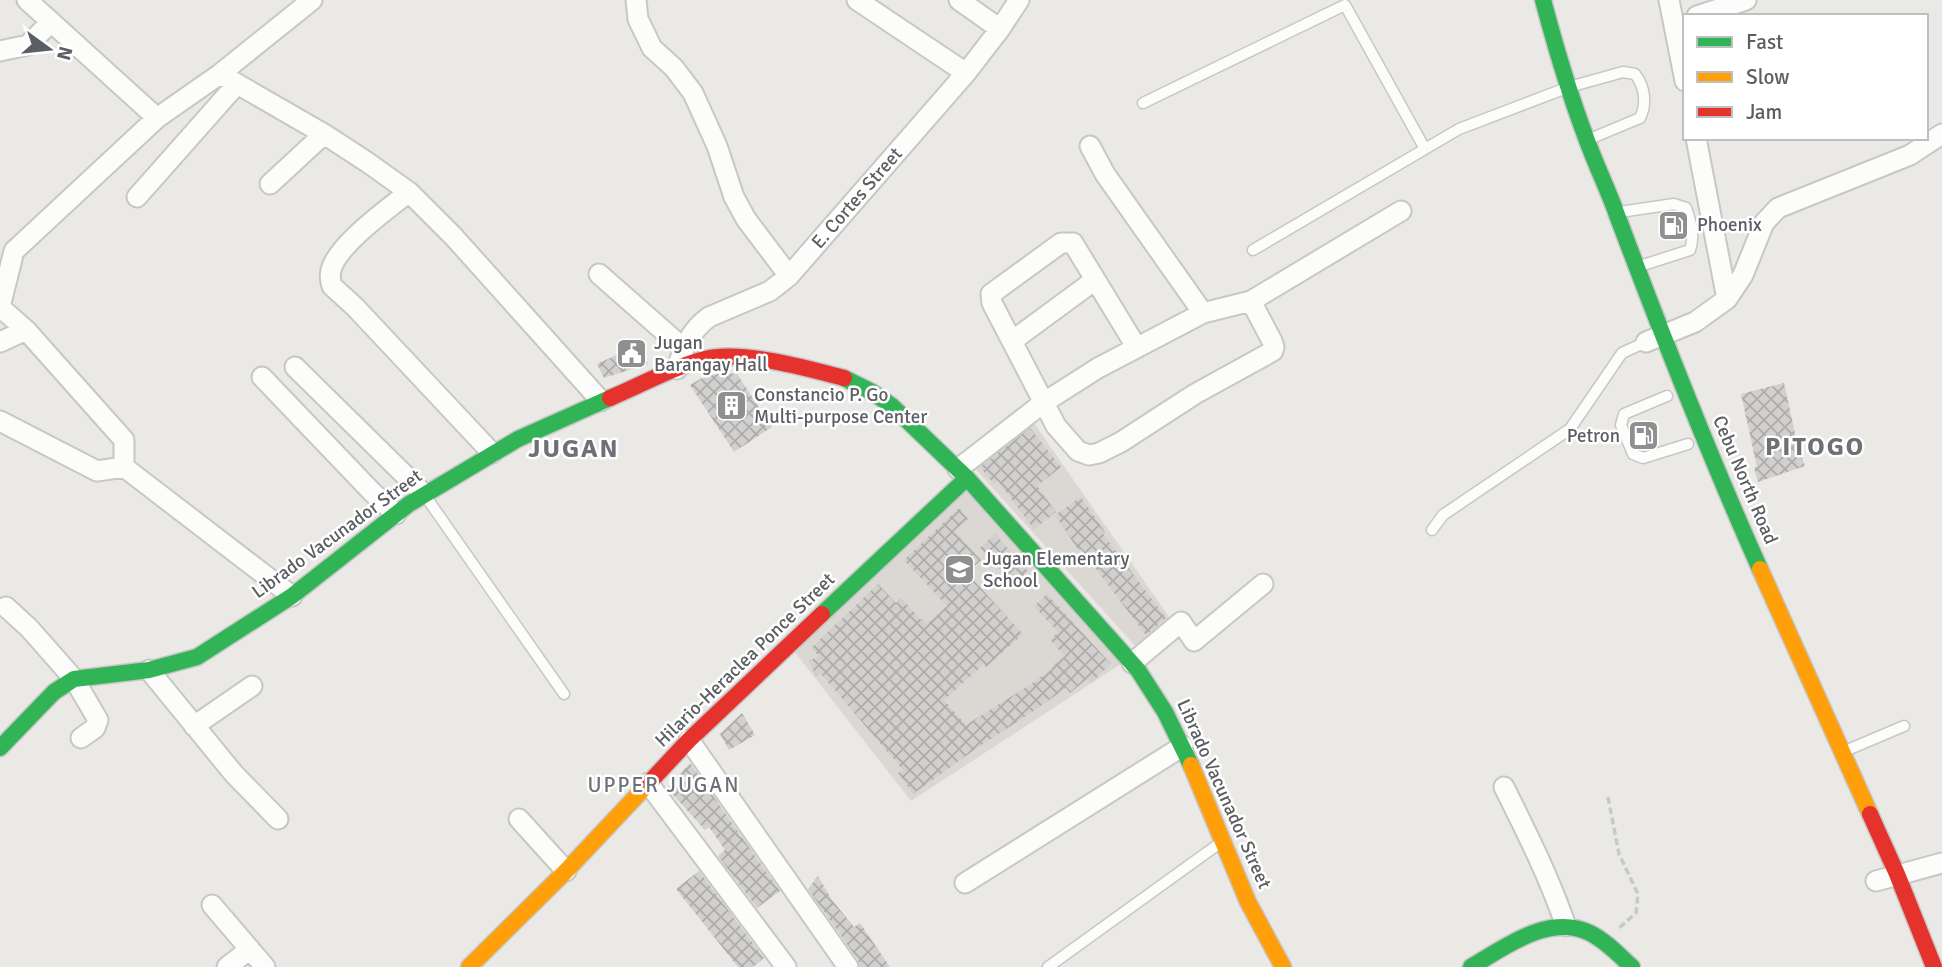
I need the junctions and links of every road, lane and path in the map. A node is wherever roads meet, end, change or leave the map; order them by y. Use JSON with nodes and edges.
{"nodes":[{"id":1,"x":27,"y":0,"type":"edge"},
{"id":2,"x":312,"y":0,"type":"edge"},
{"id":3,"x":636,"y":0,"type":"edge"},
{"id":4,"x":857,"y":0,"type":"edge"},
{"id":5,"x":959,"y":0,"type":"edge"},
{"id":6,"x":1018,"y":0,"type":"edge"},
{"id":7,"x":1528,"y":0,"type":"edge"},
{"id":8,"x":1543,"y":0,"type":"edge"},
{"id":9,"x":1668,"y":0,"type":"edge"},
{"id":10,"x":1746,"y":0,"type":"edge"},
{"id":11,"x":1703,"y":14,"type":"edge"},
{"id":12,"x":51,"y":22,"type":"junction"},
{"id":13,"x":1679,"y":22,"type":"edge"},
{"id":14,"x":1000,"y":29,"type":"junction"},
{"id":15,"x":0,"y":51,"type":"edge"},
{"id":16,"x":1683,"y":61,"type":"edge"},
{"id":17,"x":966,"y":74,"type":"junction"},
{"id":18,"x":229,"y":79,"type":"junction"},
{"id":19,"x":1569,"y":88,"type":"junction"},
{"id":20,"x":1553,"y":94,"type":"junction"},
{"id":21,"x":1143,"y":103,"type":"dead end"},
{"id":22,"x":157,"y":118,"type":"junction"},
{"id":23,"x":324,"y":134,"type":"junction"},
{"id":24,"x":1942,"y":134,"type":"edge"},
{"id":25,"x":1588,"y":139,"type":"junction"},
{"id":26,"x":1696,"y":140,"type":"edge"},
{"id":27,"x":1090,"y":145,"type":"dead end"},
{"id":28,"x":1425,"y":149,"type":"junction"},
{"id":29,"x":1581,"y":168,"type":"dead end"},
{"id":30,"x":271,"y":184,"type":"dead end"},
{"id":31,"x":409,"y":192,"type":"junction"},
{"id":32,"x":137,"y":197,"type":"dead end"},
{"id":33,"x":1401,"y":211,"type":"dead end"},
{"id":34,"x":1616,"y":212,"type":"junction"},
{"id":35,"x":7,"y":249,"type":"edge"},
{"id":36,"x":1253,"y":250,"type":"dead end"},
{"id":37,"x":1636,"y":268,"type":"junction"},
{"id":38,"x":599,"y":274,"type":"dead end"},
{"id":39,"x":789,"y":276,"type":"junction"},
{"id":40,"x":1095,"y":280,"type":"junction"},
{"id":41,"x":1727,"y":299,"type":"junction"},
{"id":42,"x":1251,"y":300,"type":"junction"},
{"id":43,"x":1203,"y":313,"type":"junction"},
{"id":44,"x":26,"y":330,"type":"junction"},
{"id":45,"x":1649,"y":339,"type":"junction"},
{"id":46,"x":1012,"y":341,"type":"junction"},
{"id":47,"x":0,"y":342,"type":"edge"},
{"id":48,"x":683,"y":348,"type":"junction"},
{"id":49,"x":1137,"y":348,"type":"junction"},
{"id":50,"x":295,"y":367,"type":"dead end"},
{"id":51,"x":677,"y":369,"type":"junction"},
{"id":52,"x":262,"y":377,"type":"dead end"},
{"id":53,"x":1668,"y":397,"type":"dead end"},
{"id":54,"x":601,"y":401,"type":"junction"},
{"id":55,"x":1043,"y":403,"type":"junction"},
{"id":56,"x":0,"y":421,"type":"edge"},
{"id":57,"x":1688,"y":444,"type":"dead end"},
{"id":58,"x":492,"y":453,"type":"junction"},
{"id":59,"x":124,"y":467,"type":"junction"},
{"id":60,"x":962,"y":474,"type":"junction"},
{"id":61,"x":424,"y":494,"type":"junction"},
{"id":62,"x":396,"y":514,"type":"junction"},
{"id":63,"x":1432,"y":530,"type":"dead end"},
{"id":64,"x":1263,"y":584,"type":"dead end"},
{"id":65,"x":292,"y":596,"type":"junction"},
{"id":66,"x":6,"y":607,"type":"dead end"},
{"id":67,"x":1132,"y":663,"type":"junction"},
{"id":68,"x":149,"y":670,"type":"junction"},
{"id":69,"x":74,"y":679,"type":"junction"},
{"id":70,"x":252,"y":685,"type":"dead end"},
{"id":71,"x":564,"y":694,"type":"dead end"},
{"id":72,"x":194,"y":726,"type":"junction"},
{"id":73,"x":1904,"y":726,"type":"dead end"},
{"id":74,"x":81,"y":738,"type":"dead end"},
{"id":75,"x":689,"y":740,"type":"junction"},
{"id":76,"x":1183,"y":746,"type":"junction"},
{"id":77,"x":0,"y":748,"type":"edge"},
{"id":78,"x":1842,"y":753,"type":"junction"},
{"id":79,"x":648,"y":783,"type":"junction"},
{"id":80,"x":1504,"y":787,"type":"dead end"},
{"id":81,"x":1608,"y":797,"type":"dead end"},
{"id":82,"x":519,"y":819,"type":"dead end"},
{"id":83,"x":278,"y":820,"type":"dead end"},
{"id":84,"x":1223,"y":841,"type":"junction"},
{"id":85,"x":1942,"y":863,"type":"edge"},
{"id":86,"x":566,"y":871,"type":"junction"},
{"id":87,"x":1897,"y":874,"type":"junction"},
{"id":88,"x":1874,"y":875,"type":"joint"},
{"id":89,"x":965,"y":883,"type":"dead end"},
{"id":90,"x":1885,"y":900,"type":"dead end"},
{"id":91,"x":212,"y":905,"type":"dead end"},
{"id":92,"x":1566,"y":926,"type":"junction"},
{"id":93,"x":1604,"y":941,"type":"junction"},
{"id":94,"x":250,"y":949,"type":"junction"},
{"id":95,"x":227,"y":967,"type":"edge"},
{"id":96,"x":265,"y":967,"type":"edge"},
{"id":97,"x":469,"y":967,"type":"edge"},
{"id":98,"x":786,"y":967,"type":"edge"},
{"id":99,"x":848,"y":967,"type":"edge"},
{"id":100,"x":1048,"y":967,"type":"edge"},
{"id":101,"x":1283,"y":967,"type":"edge"},
{"id":102,"x":1471,"y":967,"type":"edge"},
{"id":103,"x":1632,"y":967,"type":"edge"},
{"id":104,"x":1934,"y":967,"type":"edge"}],
"edges":[{"from":1,"to":12,"type":"street"},
{"from":2,"to":18,"type":"street"},
{"from":3,"to":39,"type":"street"},
{"from":4,"to":17,"type":"street"},
{"from":5,"to":14,"type":"street"},
{"from":6,"to":14,"type":"street","name":"E. Cortes Street"},
{"from":7,"to":20,"type":"street"},
{"from":8,"to":19,"type":"street","name":"Cebu North Road"},
{"from":9,"to":13,"type":"street"},
{"from":10,"to":11,"type":"street"},
{"from":12,"to":15,"type":"street"},
{"from":12,"to":22,"type":"street"},
{"from":13,"to":16,"type":"street"},
{"from":14,"to":17,"type":"street","name":"E. Cortes Street"},
{"from":17,"to":39,"type":"street","name":"E. Cortes Street"},
{"from":18,"to":22,"type":"street"},
{"from":18,"to":23,"type":"street"},
{"from":18,"to":32,"type":"street"},
{"from":19,"to":20,"type":"lane"},
{"from":19,"to":25,"type":"street","name":"Cebu North Road"},
{"from":19,"to":25,"type":"lane"},
{"from":20,"to":28,"type":"lane"},
{"from":20,"to":29,"type":"street"},
{"from":21,"to":28,"type":"lane"},
{"from":22,"to":35,"type":"street"},
{"from":23,"to":30,"type":"street"},
{"from":23,"to":31,"type":"street"},
{"from":24,"to":41,"type":"street"},
{"from":25,"to":34,"type":"street","name":"Cebu North Road"},
{"from":26,"to":41,"type":"street"},
{"from":27,"to":43,"type":"street"},
{"from":28,"to":36,"type":"lane"},
{"from":31,"to":54,"type":"street"},
{"from":31,"to":58,"type":"street"},
{"from":33,"to":42,"type":"street"},
{"from":34,"to":37,"type":"street","name":"Cebu North Road"},
{"from":34,"to":37,"type":"lane"},
{"from":35,"to":44,"type":"street"},
{"from":37,"to":45,"type":"street","name":"Cebu North Road"},
{"from":38,"to":48,"type":"street"},
{"from":39,"to":48,"type":"street","name":"E. Cortes Street"},
{"from":40,"to":46,"type":"street"},
{"from":40,"to":46,"type":"street"},
{"from":40,"to":49,"type":"street"},
{"from":41,"to":45,"type":"street"},
{"from":42,"to":43,"type":"street"},
{"from":42,"to":55,"type":"street"},
{"from":43,"to":49,"type":"street"},
{"from":44,"to":47,"type":"street"},
{"from":44,"to":59,"type":"street"},
{"from":45,"to":63,"type":"lane"},
{"from":45,"to":78,"type":"street","name":"Cebu North Road"},
{"from":46,"to":55,"type":"street"},
{"from":48,"to":51,"type":"street","name":"E. Cortes Street"},
{"from":49,"to":55,"type":"street"},
{"from":50,"to":61,"type":"street"},
{"from":51,"to":54,"type":"street","name":"Librado Vacunador Street"},
{"from":51,"to":60,"type":"street","name":"Librado Vacunador Street"},
{"from":52,"to":62,"type":"street"},
{"from":53,"to":57,"type":"lane"},
{"from":54,"to":58,"type":"street","name":"Librado Vacunador Street"},
{"from":55,"to":60,"type":"street"},
{"from":56,"to":59,"type":"street"},
{"from":58,"to":61,"type":"street","name":"Librado Vacunador Street"},
{"from":59,"to":65,"type":"street"},
{"from":60,"to":67,"type":"street","name":"Librado Vacunador Street"},
{"from":60,"to":75,"type":"street","name":"Hilario-Heraclea Ponce Street"},
{"from":61,"to":62,"type":"street","name":"Librado Vacunador Street"},
{"from":61,"to":71,"type":"lane"},
{"from":62,"to":65,"type":"street","name":"Librado Vacunador Street"},
{"from":64,"to":67,"type":"street"},
{"from":65,"to":68,"type":"street","name":"Librado Vacunador Street"},
{"from":66,"to":69,"type":"street"},
{"from":67,"to":76,"type":"street","name":"Librado Vacunador Street"},
{"from":68,"to":69,"type":"street","name":"Librado Vacunador Street"},
{"from":68,"to":72,"type":"street"},
{"from":69,"to":74,"type":"street"},
{"from":69,"to":77,"type":"street"},
{"from":70,"to":72,"type":"street"},
{"from":72,"to":83,"type":"street"},
{"from":73,"to":78,"type":"lane"},
{"from":75,"to":79,"type":"street","name":"Hilario-Heraclea Ponce Street"},
{"from":75,"to":99,"type":"street"},
{"from":76,"to":84,"type":"street","name":"Librado Vacunador Street"},
{"from":76,"to":89,"type":"street"},
{"from":78,"to":87,"type":"street","name":"Cebu North Road"},
{"from":79,"to":86,"type":"street","name":"Hilario-Heraclea Ponce Street"},
{"from":79,"to":98,"type":"street"},
{"from":80,"to":92,"type":"street"},
{"from":81,"to":93,"type":"path"},
{"from":82,"to":86,"type":"street"},
{"from":84,"to":100,"type":"lane"},
{"from":84,"to":101,"type":"street","name":"Librado Vacunador Street"},
{"from":85,"to":87,"type":"street"},
{"from":86,"to":97,"type":"street","name":"Hilario-Heraclea Ponce Street"},
{"from":87,"to":88,"type":"street"},
{"from":87,"to":104,"type":"street","name":"Cebu North Road"},
{"from":88,"to":90,"type":"street"},
{"from":91,"to":94,"type":"street"},
{"from":92,"to":93,"type":"street"},
{"from":92,"to":102,"type":"street"},
{"from":93,"to":103,"type":"street"},
{"from":94,"to":95,"type":"street"},
{"from":94,"to":96,"type":"street"}]}
